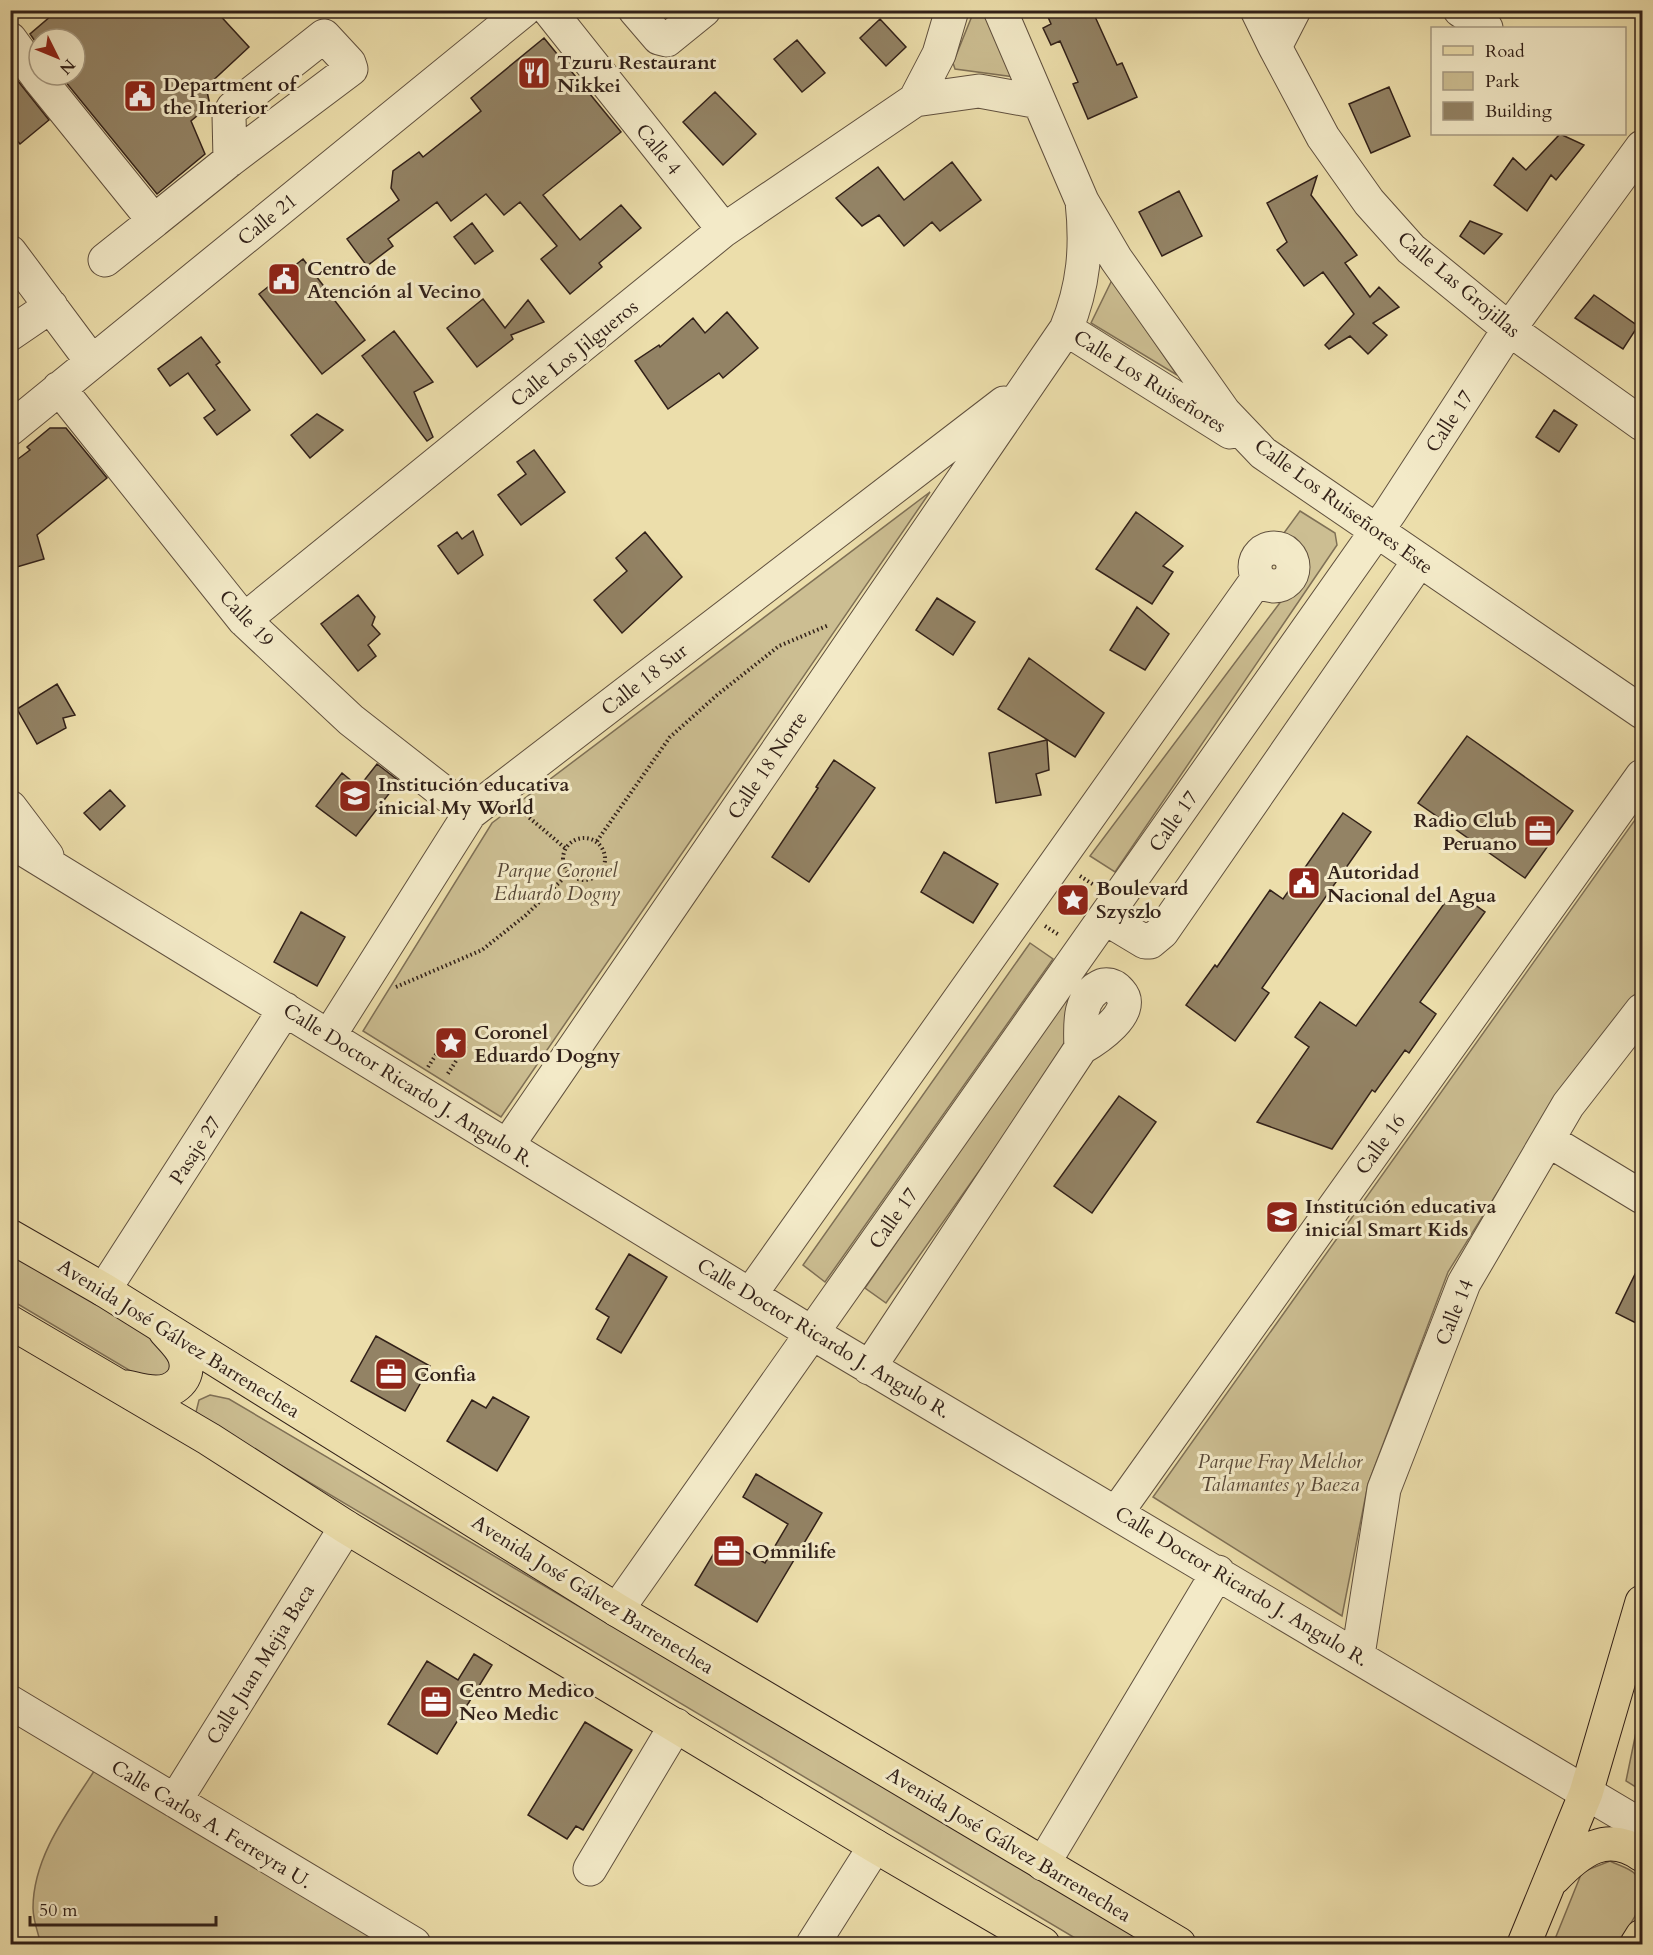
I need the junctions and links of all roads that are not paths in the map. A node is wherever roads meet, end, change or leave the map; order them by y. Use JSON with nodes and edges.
{"nodes":[{"id":1,"x":524,"y":10,"type":"edge"},
{"id":2,"x":549,"y":10,"type":"edge"},
{"id":3,"x":635,"y":10,"type":"edge"},
{"id":4,"x":704,"y":10,"type":"edge"},
{"id":5,"x":952,"y":10,"type":"edge"},
{"id":6,"x":1000,"y":10,"type":"edge"},
{"id":7,"x":1257,"y":10,"type":"edge"},
{"id":8,"x":1294,"y":10,"type":"edge"},
{"id":9,"x":1461,"y":10,"type":"edge"},
{"id":10,"x":1485,"y":27,"type":"edge"},
{"id":11,"x":10,"y":39,"type":"edge"},
{"id":12,"x":1275,"y":47,"type":"junction"},
{"id":13,"x":915,"y":100,"type":"junction"},
{"id":14,"x":1039,"y":102,"type":"junction"},
{"id":15,"x":1626,"y":127,"type":"edge"},
{"id":16,"x":1642,"y":139,"type":"edge"},
{"id":17,"x":1642,"y":147,"type":"edge"},
{"id":18,"x":230,"y":160,"type":"junction"},
{"id":19,"x":1082,"y":201,"type":"junction"},
{"id":20,"x":154,"y":221,"type":"junction"},
{"id":21,"x":724,"y":230,"type":"junction"},
{"id":22,"x":10,"y":252,"type":"edge"},
{"id":23,"x":105,"y":260,"type":"dead end"},
{"id":24,"x":51,"y":306,"type":"junction"},
{"id":25,"x":1509,"y":328,"type":"junction"},
{"id":26,"x":1066,"y":329,"type":"junction"},
{"id":27,"x":10,"y":334,"type":"edge"},
{"id":28,"x":92,"y":362,"type":"junction"},
{"id":29,"x":1027,"y":385,"type":"junction"},
{"id":30,"x":59,"y":388,"type":"junction"},
{"id":31,"x":1642,"y":424,"type":"edge"},
{"id":32,"x":10,"y":429,"type":"edge"},
{"id":33,"x":1263,"y":453,"type":"junction"},
{"id":34,"x":1376,"y":532,"type":"junction"},
{"id":35,"x":1419,"y":561,"type":"junction"},
{"id":36,"x":1258,"y":578,"type":"dead end"},
{"id":37,"x":244,"y":621,"type":"junction"},
{"id":38,"x":1642,"y":712,"type":"edge"},
{"id":39,"x":1642,"y":776,"type":"edge"},
{"id":40,"x":10,"y":807,"type":"edge"},
{"id":41,"x":470,"y":813,"type":"junction"},
{"id":42,"x":10,"y":841,"type":"edge"},
{"id":43,"x":57,"y":869,"type":"junction"},
{"id":44,"x":1111,"y":909,"type":"junction"},
{"id":45,"x":285,"y":1010,"type":"junction"},
{"id":46,"x":1642,"y":1010,"type":"edge"},
{"id":47,"x":329,"y":1036,"type":"junction"},
{"id":48,"x":1081,"y":1048,"type":"dead end"},
{"id":49,"x":1548,"y":1140,"type":"junction"},
{"id":50,"x":507,"y":1146,"type":"junction"},
{"id":51,"x":1642,"y":1197,"type":"edge"},
{"id":52,"x":10,"y":1236,"type":"edge"},
{"id":53,"x":104,"y":1290,"type":"junction"},
{"id":54,"x":750,"y":1295,"type":"junction"},
{"id":55,"x":10,"y":1322,"type":"edge"},
{"id":56,"x":160,"y":1326,"type":"junction"},
{"id":57,"x":812,"y":1334,"type":"junction"},
{"id":58,"x":869,"y":1368,"type":"junction"},
{"id":59,"x":254,"y":1384,"type":"junction"},
{"id":60,"x":116,"y":1386,"type":"junction"},
{"id":61,"x":209,"y":1439,"type":"junction"},
{"id":62,"x":1117,"y":1512,"type":"junction"},
{"id":63,"x":346,"y":1527,"type":"junction"},
{"id":64,"x":1218,"y":1572,"type":"junction"},
{"id":65,"x":1642,"y":1602,"type":"edge"},
{"id":66,"x":617,"y":1610,"type":"junction"},
{"id":67,"x":1358,"y":1655,"type":"junction"},
{"id":68,"x":10,"y":1702,"type":"edge"},
{"id":69,"x":676,"y":1725,"type":"junction"},
{"id":70,"x":1586,"y":1793,"type":"junction"},
{"id":71,"x":175,"y":1802,"type":"junction"},
{"id":72,"x":1642,"y":1826,"type":"edge"},
{"id":73,"x":875,"y":1846,"type":"junction"},
{"id":74,"x":1642,"y":1855,"type":"edge"},
{"id":75,"x":1042,"y":1864,"type":"junction"},
{"id":76,"x":590,"y":1869,"type":"dead end"},
{"id":77,"x":1549,"y":1883,"type":"junction"},
{"id":78,"x":1642,"y":1936,"type":"edge"},
{"id":79,"x":414,"y":1944,"type":"edge"},
{"id":80,"x":813,"y":1944,"type":"edge"},
{"id":81,"x":1043,"y":1944,"type":"edge"},
{"id":82,"x":1179,"y":1944,"type":"edge"},
{"id":83,"x":1524,"y":1944,"type":"edge"},
{"id":84,"x":1637,"y":1944,"type":"edge"}],
"edges":[{"from":1,"to":28,"type":"street","name":"Calle 21"},
{"from":2,"to":21,"type":"street","name":"Calle 4"},
{"from":3,"to":4,"type":"street"},
{"from":5,"to":13,"type":"street","name":"Calle Los Jilgueros"},
{"from":6,"to":14,"type":"street","name":"Calle Los Ruiseñores Este"},
{"from":7,"to":12,"type":"street","name":"Calle Las Grojillas"},
{"from":8,"to":12,"type":"street"},
{"from":9,"to":10,"type":"street"},
{"from":11,"to":20,"type":"street"},
{"from":12,"to":25,"type":"street","name":"Calle Las Grojillas"},
{"from":13,"to":14,"type":"street","name":"Calle Los Jilgueros"},
{"from":13,"to":21,"type":"street","name":"Calle Los Jilgueros"},
{"from":14,"to":19,"type":"street","name":"Calle Los Ruiseñores Este"},
{"from":15,"to":16,"type":"street"},
{"from":17,"to":25,"type":"street","name":"Calle 17"},
{"from":18,"to":18,"type":"street"},
{"from":18,"to":20,"type":"street"},
{"from":19,"to":26,"type":"street","name":"Calle 18 Norte"},
{"from":19,"to":33,"type":"street","name":"Calle Los Ruiseñores Este"},
{"from":20,"to":23,"type":"street"},
{"from":21,"to":37,"type":"street","name":"Calle Los Jilgueros"},
{"from":22,"to":24,"type":"street"},
{"from":24,"to":27,"type":"street"},
{"from":24,"to":28,"type":"street"},
{"from":25,"to":31,"type":"street","name":"Calle Las Grojillas"},
{"from":25,"to":34,"type":"street","name":"Calle 17"},
{"from":26,"to":29,"type":"street","name":"Calle 18 Norte"},
{"from":26,"to":33,"type":"street","name":"Calle Los Ruiseñores"},
{"from":28,"to":30,"type":"street","name":"Calle 21"},
{"from":29,"to":41,"type":"street","name":"Calle 18 Sur"},
{"from":29,"to":50,"type":"street","name":"Calle 18 Norte"},
{"from":30,"to":32,"type":"street","name":"Calle 21"},
{"from":30,"to":37,"type":"street","name":"Calle 19"},
{"from":33,"to":34,"type":"street","name":"Calle Los Ruiseñores Este"},
{"from":34,"to":35,"type":"street","name":"Calle Los Ruiseñores Este"},
{"from":34,"to":44,"type":"street","name":"Calle 17"},
{"from":35,"to":38,"type":"street","name":"Calle Los Ruiseñores Este"},
{"from":35,"to":44,"type":"street"},
{"from":36,"to":54,"type":"street"},
{"from":37,"to":41,"type":"street","name":"Calle 19"},
{"from":39,"to":62,"type":"street","name":"Calle 16"},
{"from":40,"to":43,"type":"street"},
{"from":41,"to":47,"type":"street","name":"Calle 18 Sur"},
{"from":42,"to":43,"type":"street","name":"Calle Doctor Ricardo J. Angulo R."},
{"from":43,"to":45,"type":"street","name":"Calle Doctor Ricardo J. Angulo R."},
{"from":44,"to":57,"type":"street","name":"Calle 17"},
{"from":45,"to":47,"type":"street","name":"Calle Doctor Ricardo J. Angulo R."},
{"from":45,"to":53,"type":"street","name":"Pasaje 27"},
{"from":46,"to":49,"type":"street","name":"Calle 14"},
{"from":47,"to":50,"type":"street","name":"Calle Doctor Ricardo J. Angulo R."},
{"from":48,"to":58,"type":"street"},
{"from":49,"to":51,"type":"street"},
{"from":49,"to":67,"type":"street","name":"Calle 14"},
{"from":50,"to":54,"type":"street","name":"Calle Doctor Ricardo J. Angulo R."},
{"from":52,"to":53,"type":"main road","name":"Avenida José Gálvez Barrenechea"},
{"from":53,"to":56,"type":"main road","name":"Avenida José Gálvez Barrenechea"},
{"from":54,"to":57,"type":"street","name":"Calle Doctor Ricardo J. Angulo R."},
{"from":55,"to":60,"type":"main road"},
{"from":56,"to":59,"type":"main road","name":"Avenida José Gálvez Barrenechea"},
{"from":56,"to":60,"type":"main road"},
{"from":57,"to":58,"type":"street","name":"Calle Doctor Ricardo J. Angulo R."},
{"from":57,"to":66,"type":"street","name":"Calle 17"},
{"from":58,"to":62,"type":"street","name":"Calle Doctor Ricardo J. Angulo R."},
{"from":59,"to":61,"type":"main road"},
{"from":59,"to":66,"type":"main road","name":"Avenida José Gálvez Barrenechea"},
{"from":60,"to":61,"type":"main road"},
{"from":61,"to":63,"type":"main road"},
{"from":62,"to":64,"type":"street","name":"Calle Doctor Ricardo J. Angulo R."},
{"from":63,"to":69,"type":"main road"},
{"from":63,"to":71,"type":"street","name":"Calle Juan Mejia Baca"},
{"from":64,"to":67,"type":"street","name":"Calle Doctor Ricardo J. Angulo R."},
{"from":64,"to":75,"type":"street"},
{"from":65,"to":70,"type":"main road"},
{"from":66,"to":75,"type":"main road","name":"Avenida José Gálvez Barrenechea"},
{"from":67,"to":70,"type":"street","name":"Calle Doctor Ricardo J. Angulo R."},
{"from":68,"to":71,"type":"street","name":"Calle Carlos A. Ferreyra U."},
{"from":69,"to":73,"type":"main road"},
{"from":69,"to":76,"type":"street"},
{"from":70,"to":72,"type":"street","name":"Calle Doctor Ricardo J. Angulo R."},
{"from":70,"to":77,"type":"main road"},
{"from":71,"to":79,"type":"street","name":"Calle Carlos A. Ferreyra U."},
{"from":73,"to":80,"type":"street"},
{"from":73,"to":81,"type":"main road"},
{"from":74,"to":77,"type":"main road"},
{"from":75,"to":82,"type":"main road","name":"Avenida José Gálvez Barrenechea"},
{"from":77,"to":83,"type":"main road"},
{"from":78,"to":84,"type":"main road"}]}
